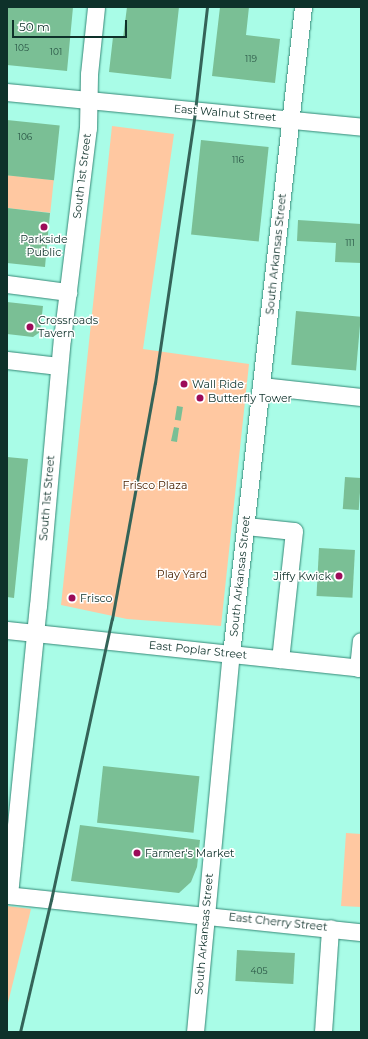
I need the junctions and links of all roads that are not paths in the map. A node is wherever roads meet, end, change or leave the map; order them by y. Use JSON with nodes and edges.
{"nodes":[{"id":1,"x":96,"y":7,"type":"edge"},
{"id":2,"x":303,"y":7,"type":"edge"},
{"id":3,"x":7,"y":92,"type":"edge"},
{"id":4,"x":89,"y":101,"type":"junction"},
{"id":5,"x":290,"y":120,"type":"junction"},
{"id":6,"x":361,"y":127,"type":"edge"},
{"id":7,"x":7,"y":284,"type":"edge"},
{"id":8,"x":68,"y":292,"type":"junction"},
{"id":9,"x":7,"y":360,"type":"edge"},
{"id":10,"x":59,"y":366,"type":"junction"},
{"id":11,"x":261,"y":386,"type":"junction"},
{"id":12,"x":361,"y":397,"type":"edge"},
{"id":13,"x":246,"y":526,"type":"junction"},
{"id":14,"x":7,"y":630,"type":"edge"},
{"id":15,"x":35,"y":632,"type":"junction"},
{"id":16,"x":361,"y":641,"type":"edge"},
{"id":17,"x":231,"y":654,"type":"junction"},
{"id":18,"x":280,"y":659,"type":"junction"},
{"id":19,"x":359,"y":668,"type":"edge"},
{"id":20,"x":8,"y":895,"type":"edge"},
{"id":21,"x":205,"y":915,"type":"junction"},
{"id":22,"x":330,"y":928,"type":"junction"},
{"id":23,"x":361,"y":932,"type":"edge"},
{"id":24,"x":195,"y":1032,"type":"edge"},
{"id":25,"x":323,"y":1032,"type":"edge"}],
"edges":[{"from":1,"to":4,"type":"street","name":"South 1st Street"},
{"from":2,"to":5,"type":"street","name":"South Arkansas Street"},
{"from":3,"to":4,"type":"street","name":"East Walnut Street"},
{"from":4,"to":5,"type":"street","name":"East Walnut Street"},
{"from":4,"to":8,"type":"street","name":"South 1st Street"},
{"from":5,"to":6,"type":"street","name":"East Walnut Street"},
{"from":5,"to":11,"type":"street","name":"South Arkansas Street"},
{"from":7,"to":8,"type":"street"},
{"from":8,"to":10,"type":"street","name":"South 1st Street"},
{"from":9,"to":10,"type":"street"},
{"from":10,"to":15,"type":"street","name":"South 1st Street"},
{"from":11,"to":12,"type":"street"},
{"from":11,"to":13,"type":"street","name":"South Arkansas Street"},
{"from":13,"to":17,"type":"street","name":"South Arkansas Street"},
{"from":13,"to":18,"type":"street"},
{"from":14,"to":15,"type":"street","name":"East Poplar Street"},
{"from":15,"to":17,"type":"street","name":"East Poplar Street"},
{"from":15,"to":20,"type":"street","name":"South 1st Street"},
{"from":16,"to":19,"type":"street"},
{"from":17,"to":18,"type":"street","name":"East Poplar Street"},
{"from":17,"to":21,"type":"street","name":"South Arkansas Street"},
{"from":18,"to":19,"type":"street","name":"East Poplar Street"},
{"from":20,"to":21,"type":"street","name":"East Cherry Street"},
{"from":21,"to":22,"type":"street","name":"East Cherry Street"},
{"from":21,"to":24,"type":"street","name":"South Arkansas Street"},
{"from":22,"to":23,"type":"street","name":"East Cherry Street"},
{"from":22,"to":25,"type":"street"}]}
